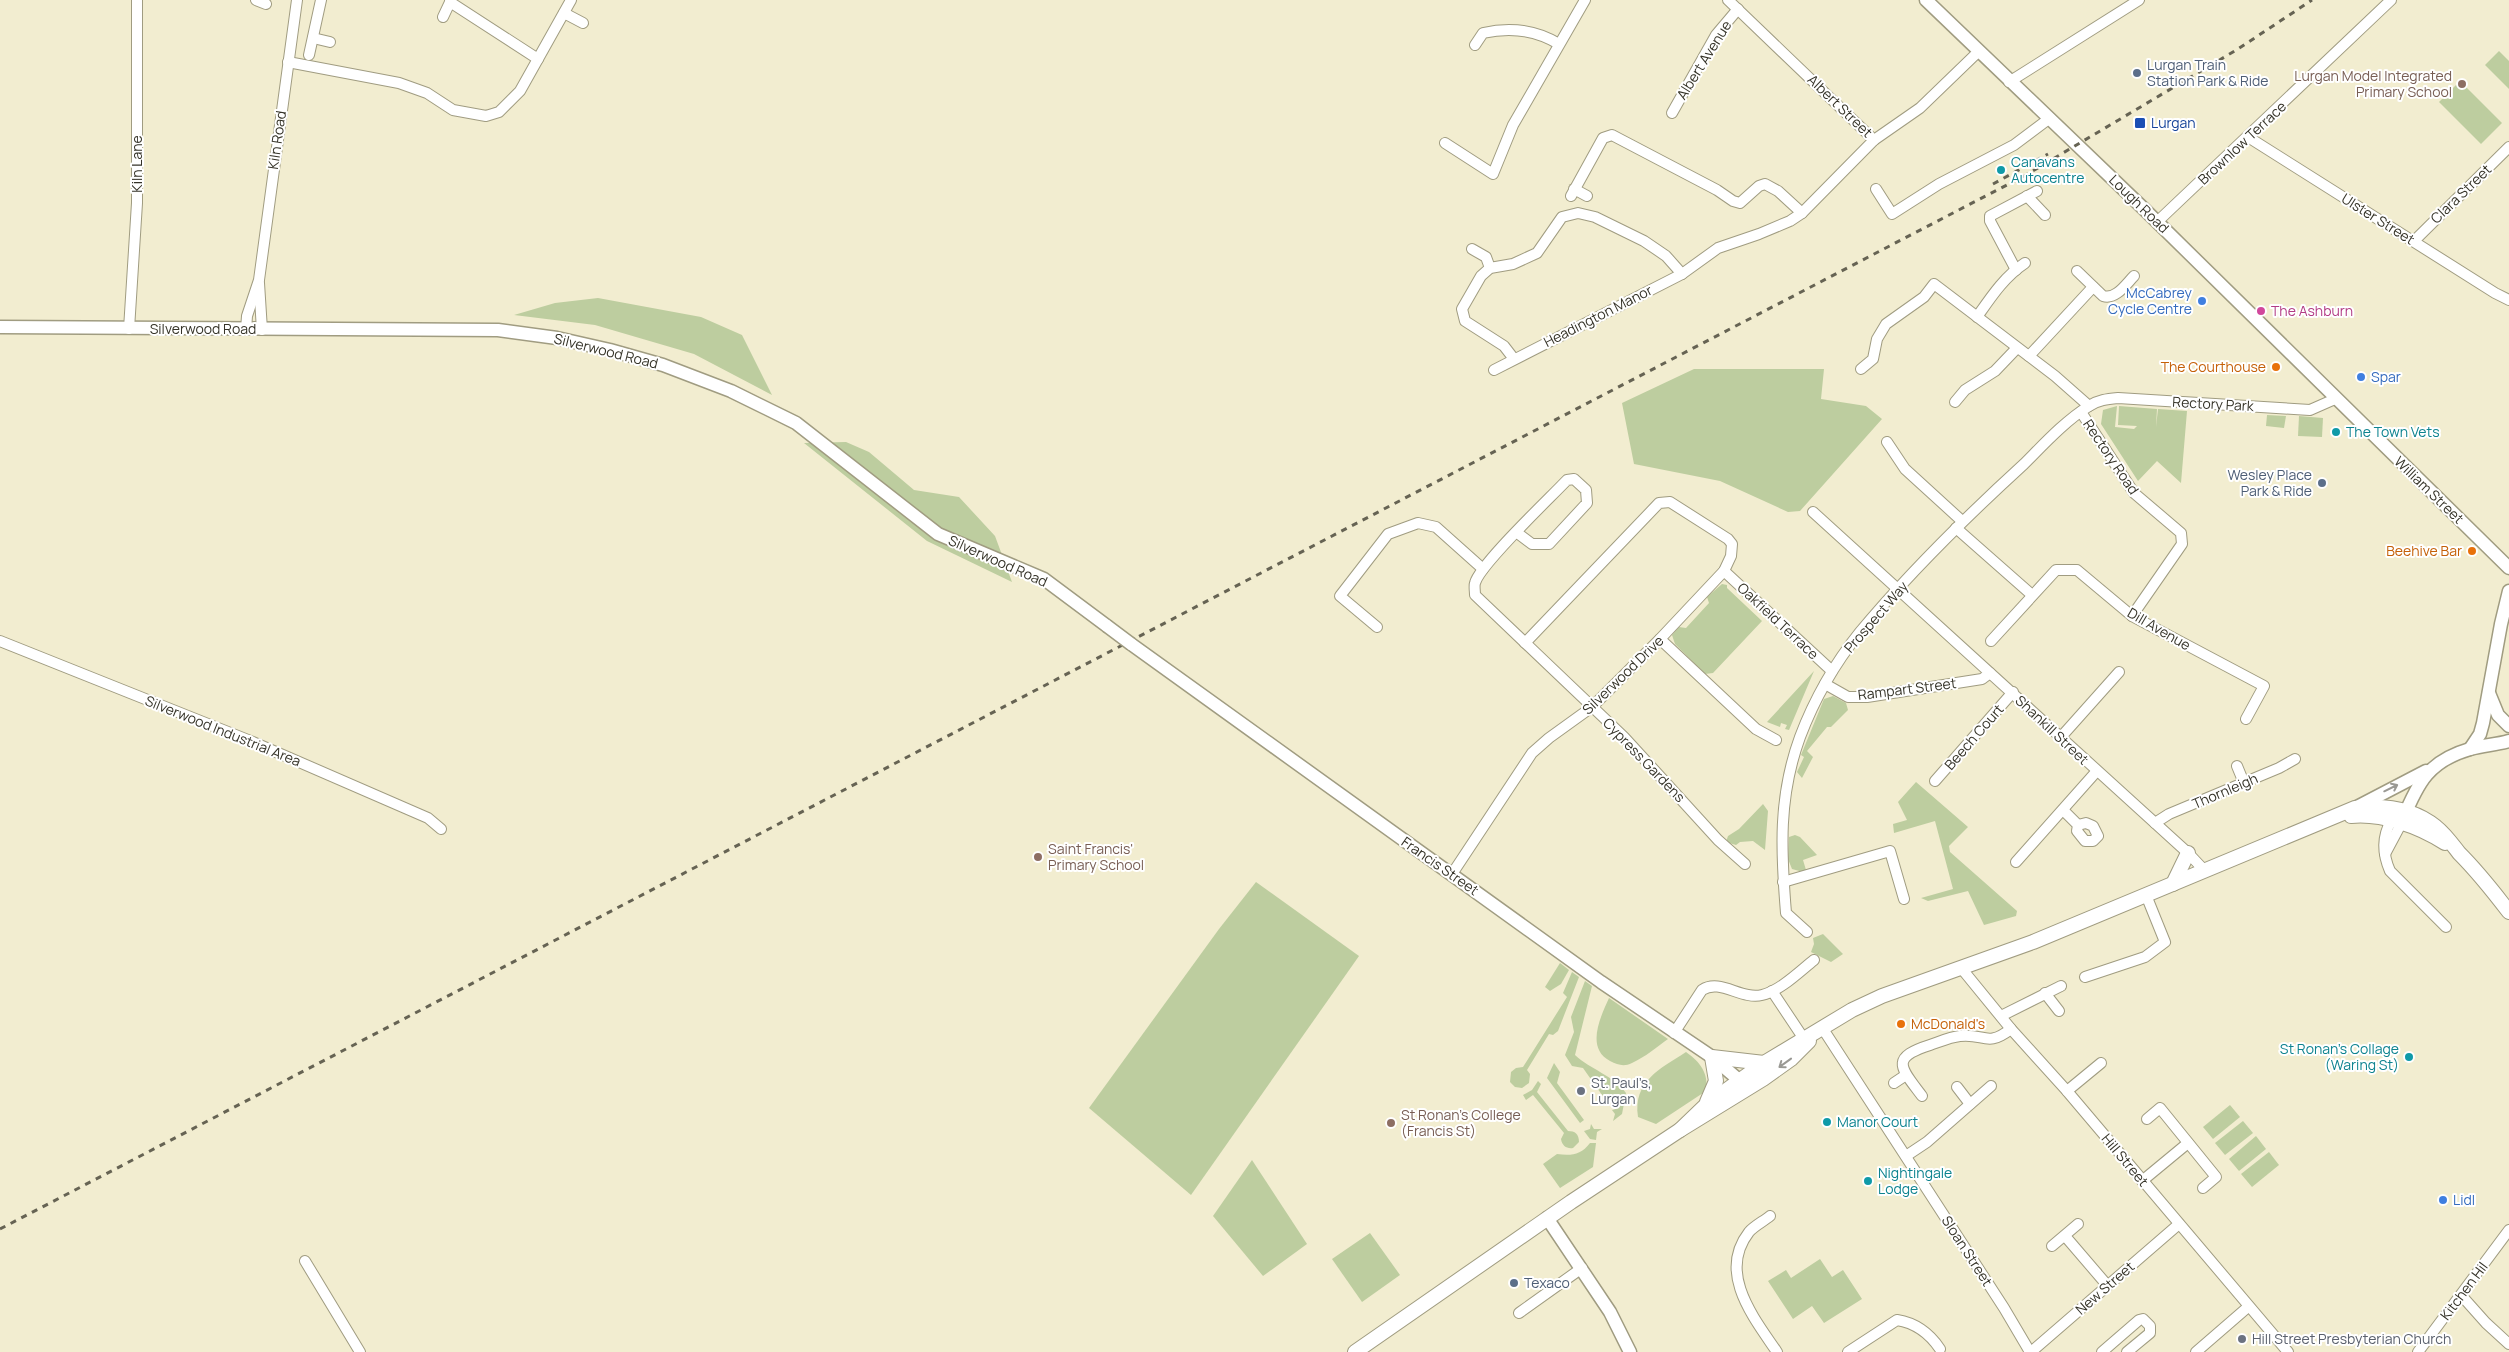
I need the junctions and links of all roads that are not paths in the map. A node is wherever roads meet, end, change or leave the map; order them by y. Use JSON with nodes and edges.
{"nodes":[{"id":1,"x":137,"y":0,"type":"edge"},
{"id":2,"x":297,"y":0,"type":"edge"},
{"id":3,"x":321,"y":0,"type":"edge"},
{"id":4,"x":571,"y":0,"type":"edge"},
{"id":5,"x":1585,"y":0,"type":"edge"},
{"id":6,"x":1728,"y":0,"type":"edge"},
{"id":7,"x":1926,"y":0,"type":"edge"},
{"id":8,"x":2391,"y":0,"type":"edge"},
{"id":9,"x":451,"y":1,"type":"edge"},
{"id":10,"x":2137,"y":1,"type":"edge"},
{"id":11,"x":253,"y":3,"type":"edge"},
{"id":12,"x":266,"y":4,"type":"dead end"},
{"id":13,"x":1738,"y":9,"type":"junction"},
{"id":14,"x":564,"y":12,"type":"junction"},
{"id":15,"x":443,"y":17,"type":"dead end"},
{"id":16,"x":584,"y":23,"type":"dead end"},
{"id":17,"x":313,"y":38,"type":"junction"},
{"id":18,"x":330,"y":42,"type":"dead end"},
{"id":19,"x":1559,"y":44,"type":"junction"},
{"id":20,"x":1475,"y":45,"type":"dead end"},
{"id":21,"x":1978,"y":52,"type":"junction"},
{"id":22,"x":309,"y":55,"type":"dead end"},
{"id":23,"x":538,"y":59,"type":"junction"},
{"id":24,"x":288,"y":62,"type":"junction"},
{"id":25,"x":2009,"y":82,"type":"junction"},
{"id":26,"x":1672,"y":113,"type":"dead end"},
{"id":27,"x":2050,"y":118,"type":"junction"},
{"id":28,"x":2248,"y":137,"type":"junction"},
{"id":29,"x":1874,"y":140,"type":"junction"},
{"id":30,"x":1445,"y":143,"type":"dead end"},
{"id":31,"x":2509,"y":147,"type":"edge"},
{"id":32,"x":1876,"y":189,"type":"dead end"},
{"id":33,"x":2037,"y":191,"type":"dead end"},
{"id":34,"x":1587,"y":196,"type":"dead end"},
{"id":35,"x":2027,"y":196,"type":"junction"},
{"id":36,"x":1802,"y":213,"type":"junction"},
{"id":37,"x":2045,"y":215,"type":"dead end"},
{"id":38,"x":2157,"y":222,"type":"junction"},
{"id":39,"x":2414,"y":240,"type":"junction"},
{"id":40,"x":1472,"y":249,"type":"dead end"},
{"id":41,"x":2025,"y":263,"type":"dead end"},
{"id":42,"x":1490,"y":268,"type":"junction"},
{"id":43,"x":2016,"y":270,"type":"junction"},
{"id":44,"x":2077,"y":271,"type":"dead end"},
{"id":45,"x":1682,"y":274,"type":"junction"},
{"id":46,"x":2134,"y":276,"type":"dead end"},
{"id":47,"x":258,"y":280,"type":"junction"},
{"id":48,"x":2093,"y":287,"type":"junction"},
{"id":49,"x":2509,"y":300,"type":"edge"},
{"id":50,"x":1977,"y":317,"type":"junction"},
{"id":51,"x":0,"y":327,"type":"edge"},
{"id":52,"x":129,"y":329,"type":"junction"},
{"id":53,"x":246,"y":330,"type":"junction"},
{"id":54,"x":262,"y":330,"type":"junction"},
{"id":55,"x":2017,"y":348,"type":"junction"},
{"id":56,"x":2029,"y":356,"type":"junction"},
{"id":57,"x":1514,"y":359,"type":"junction"},
{"id":58,"x":1861,"y":369,"type":"dead end"},
{"id":59,"x":1494,"y":370,"type":"dead end"},
{"id":60,"x":2335,"y":398,"type":"junction"},
{"id":61,"x":1955,"y":402,"type":"dead end"},
{"id":62,"x":2085,"y":409,"type":"junction"},
{"id":63,"x":2349,"y":412,"type":"joint"},
{"id":64,"x":1887,"y":442,"type":"dead end"},
{"id":65,"x":1813,"y":512,"type":"dead end"},
{"id":66,"x":1959,"y":524,"type":"junction"},
{"id":67,"x":1516,"y":532,"type":"junction"},
{"id":68,"x":2509,"y":568,"type":"edge"},
{"id":69,"x":1484,"y":569,"type":"junction"},
{"id":70,"x":1724,"y":571,"type":"junction"},
{"id":71,"x":1899,"y":590,"type":"junction"},
{"id":72,"x":2509,"y":591,"type":"edge"},
{"id":73,"x":2032,"y":595,"type":"junction"},
{"id":74,"x":2132,"y":616,"type":"junction"},
{"id":75,"x":2509,"y":625,"type":"edge"},
{"id":76,"x":1377,"y":627,"type":"dead end"},
{"id":77,"x":1660,"y":639,"type":"junction"},
{"id":78,"x":0,"y":641,"type":"edge"},
{"id":79,"x":1991,"y":641,"type":"dead end"},
{"id":80,"x":1526,"y":643,"type":"junction"},
{"id":81,"x":1131,"y":644,"type":"joint"},
{"id":82,"x":2498,"y":645,"type":"junction"},
{"id":83,"x":1832,"y":671,"type":"junction"},
{"id":84,"x":2119,"y":672,"type":"dead end"},
{"id":85,"x":1990,"y":673,"type":"junction"},
{"id":86,"x":1825,"y":684,"type":"junction"},
{"id":87,"x":2488,"y":691,"type":"junction"},
{"id":88,"x":2013,"y":692,"type":"junction"},
{"id":89,"x":1592,"y":707,"type":"junction"},
{"id":90,"x":2246,"y":719,"type":"dead end"},
{"id":91,"x":2509,"y":726,"type":"edge"},
{"id":92,"x":2061,"y":737,"type":"junction"},
{"id":93,"x":1776,"y":740,"type":"dead end"},
{"id":94,"x":2509,"y":741,"type":"edge"},
{"id":95,"x":2470,"y":749,"type":"junction"},
{"id":96,"x":2295,"y":759,"type":"dead end"},
{"id":97,"x":2237,"y":766,"type":"dead end"},
{"id":98,"x":2428,"y":770,"type":"junction"},
{"id":99,"x":2096,"y":772,"type":"junction"},
{"id":100,"x":1935,"y":781,"type":"dead end"},
{"id":101,"x":2244,"y":783,"type":"junction"},
{"id":102,"x":2355,"y":808,"type":"junction"},
{"id":103,"x":2063,"y":810,"type":"junction"},
{"id":104,"x":2401,"y":814,"type":"junction"},
{"id":105,"x":2334,"y":818,"type":"junction"},
{"id":106,"x":2155,"y":823,"type":"junction"},
{"id":107,"x":2078,"y":825,"type":"dead end"},
{"id":108,"x":441,"y":829,"type":"dead end"},
{"id":109,"x":2188,"y":853,"type":"junction"},
{"id":110,"x":2016,"y":862,"type":"dead end"},
{"id":111,"x":1745,"y":864,"type":"dead end"},
{"id":112,"x":2204,"y":871,"type":"junction"},
{"id":113,"x":1452,"y":874,"type":"junction"},
{"id":114,"x":1783,"y":882,"type":"junction"},
{"id":115,"x":2173,"y":884,"type":"junction"},
{"id":116,"x":2146,"y":895,"type":"junction"},
{"id":117,"x":1904,"y":898,"type":"dead end"},
{"id":118,"x":2509,"y":912,"type":"edge"},
{"id":119,"x":2446,"y":927,"type":"dead end"},
{"id":120,"x":1807,"y":932,"type":"dead end"},
{"id":121,"x":1810,"y":959,"type":"dead end"},
{"id":122,"x":1962,"y":969,"type":"junction"},
{"id":123,"x":2085,"y":977,"type":"dead end"},
{"id":124,"x":2061,"y":986,"type":"dead end"},
{"id":125,"x":1772,"y":991,"type":"junction"},
{"id":126,"x":2045,"y":993,"type":"junction"},
{"id":127,"x":2059,"y":1011,"type":"dead end"},
{"id":128,"x":2000,"y":1016,"type":"junction"},
{"id":129,"x":2011,"y":1029,"type":"junction"},
{"id":130,"x":1821,"y":1030,"type":"junction"},
{"id":131,"x":1674,"y":1032,"type":"junction"},
{"id":132,"x":1804,"y":1039,"type":"junction"},
{"id":133,"x":1712,"y":1057,"type":"junction"},
{"id":134,"x":1764,"y":1063,"type":"junction"},
{"id":135,"x":2101,"y":1063,"type":"dead end"},
{"id":136,"x":1906,"y":1075,"type":"junction"},
{"id":137,"x":1894,"y":1082,"type":"dead end"},
{"id":138,"x":1743,"y":1085,"type":"junction"},
{"id":139,"x":1991,"y":1086,"type":"dead end"},
{"id":140,"x":1957,"y":1087,"type":"dead end"},
{"id":141,"x":2067,"y":1091,"type":"junction"},
{"id":142,"x":1922,"y":1096,"type":"dead end"},
{"id":143,"x":1970,"y":1104,"type":"junction"},
{"id":144,"x":1706,"y":1105,"type":"junction"},
{"id":145,"x":2147,"y":1119,"type":"dead end"},
{"id":146,"x":1680,"y":1130,"type":"junction"},
{"id":147,"x":2188,"y":1142,"type":"junction"},
{"id":148,"x":1906,"y":1156,"type":"junction"},
{"id":149,"x":2142,"y":1181,"type":"junction"},
{"id":150,"x":2203,"y":1188,"type":"dead end"},
{"id":151,"x":1770,"y":1216,"type":"dead end"},
{"id":152,"x":1547,"y":1218,"type":"junction"},
{"id":153,"x":2078,"y":1224,"type":"dead end"},
{"id":154,"x":2179,"y":1224,"type":"junction"},
{"id":155,"x":2509,"y":1230,"type":"edge"},
{"id":156,"x":2065,"y":1236,"type":"junction"},
{"id":157,"x":2052,"y":1246,"type":"dead end"},
{"id":158,"x":305,"y":1261,"type":"dead end"},
{"id":159,"x":1582,"y":1268,"type":"junction"},
{"id":160,"x":2107,"y":1285,"type":"junction"},
{"id":161,"x":2461,"y":1295,"type":"junction"},
{"id":162,"x":2248,"y":1307,"type":"junction"},
{"id":163,"x":1519,"y":1312,"type":"dead end"},
{"id":164,"x":2509,"y":1344,"type":"edge"},
{"id":165,"x":1940,"y":1349,"type":"dead end"},
{"id":166,"x":2028,"y":1351,"type":"edge"},
{"id":167,"x":360,"y":1352,"type":"edge"},
{"id":168,"x":1355,"y":1352,"type":"edge"},
{"id":169,"x":1630,"y":1352,"type":"edge"},
{"id":170,"x":1777,"y":1352,"type":"edge"},
{"id":171,"x":1848,"y":1352,"type":"edge"},
{"id":172,"x":2102,"y":1352,"type":"edge"},
{"id":173,"x":2127,"y":1352,"type":"edge"},
{"id":174,"x":2196,"y":1352,"type":"edge"},
{"id":175,"x":2288,"y":1352,"type":"edge"},
{"id":176,"x":2418,"y":1352,"type":"edge"}],
"edges":[{"from":1,"to":52,"type":"street","name":"Kiln Lane"},
{"from":2,"to":24,"type":"street","name":"Kiln Road"},
{"from":3,"to":17,"type":"street"},
{"from":4,"to":14,"type":"street"},
{"from":5,"to":19,"type":"street"},
{"from":6,"to":13,"type":"street","name":"Albert Street"},
{"from":7,"to":21,"type":"main road","name":"Lough Road"},
{"from":8,"to":28,"type":"street","name":"Brownlow Terrace"},
{"from":9,"to":15,"type":"street"},
{"from":9,"to":23,"type":"street"},
{"from":10,"to":25,"type":"street"},
{"from":11,"to":12,"type":"street"},
{"from":13,"to":26,"type":"street","name":"Albert Avenue"},
{"from":13,"to":29,"type":"street","name":"Albert Street"},
{"from":14,"to":16,"type":"street"},
{"from":14,"to":23,"type":"street"},
{"from":17,"to":18,"type":"street"},
{"from":17,"to":22,"type":"street"},
{"from":19,"to":20,"type":"street"},
{"from":19,"to":30,"type":"street"},
{"from":21,"to":25,"type":"main road","name":"Lough Road"},
{"from":21,"to":29,"type":"street","name":"Albert Street"},
{"from":23,"to":24,"type":"street"},
{"from":24,"to":47,"type":"street","name":"Kiln Road"},
{"from":25,"to":27,"type":"main road","name":"Lough Road"},
{"from":27,"to":32,"type":"street"},
{"from":27,"to":38,"type":"main road","name":"Lough Road"},
{"from":28,"to":38,"type":"street","name":"Brownlow Terrace"},
{"from":28,"to":39,"type":"street","name":"Ulster Street"},
{"from":29,"to":36,"type":"street","name":"Headington Manor"},
{"from":31,"to":39,"type":"street","name":"Clara Street"},
{"from":33,"to":35,"type":"street"},
{"from":34,"to":36,"type":"street"},
{"from":35,"to":37,"type":"street"},
{"from":35,"to":43,"type":"street"},
{"from":36,"to":45,"type":"street","name":"Headington Manor"},
{"from":38,"to":60,"type":"main road","name":"Lough Road"},
{"from":39,"to":49,"type":"street","name":"Ulster Street"},
{"from":40,"to":42,"type":"street"},
{"from":41,"to":43,"type":"street"},
{"from":42,"to":45,"type":"street"},
{"from":42,"to":57,"type":"street"},
{"from":43,"to":50,"type":"street"},
{"from":44,"to":48,"type":"street"},
{"from":45,"to":57,"type":"street","name":"Headington Manor"},
{"from":46,"to":48,"type":"street"},
{"from":47,"to":53,"type":"street","name":"Kiln Road"},
{"from":47,"to":54,"type":"street","name":"Kiln Road"},
{"from":48,"to":56,"type":"street"},
{"from":50,"to":55,"type":"street"},
{"from":50,"to":58,"type":"street"},
{"from":51,"to":52,"type":"main road","name":"Silverwood Road"},
{"from":52,"to":53,"type":"main road","name":"Silverwood Road"},
{"from":53,"to":54,"type":"main road","name":"Silverwood Road"},
{"from":54,"to":81,"type":"main road","name":"Silverwood Road","bridge":true},
{"from":55,"to":56,"type":"street"},
{"from":55,"to":61,"type":"street"},
{"from":56,"to":62,"type":"street"},
{"from":57,"to":59,"type":"street","name":"Headington Manor"},
{"from":60,"to":62,"type":"street","name":"Rectory Park"},
{"from":60,"to":63,"type":"main road","name":"Lough Road"},
{"from":62,"to":66,"type":"street","name":"Prospect Way"},
{"from":62,"to":74,"type":"street","name":"Rectory Road"},
{"from":63,"to":68,"type":"main road","name":"William Street"},
{"from":64,"to":66,"type":"street"},
{"from":65,"to":71,"type":"street","name":"Shankill Street"},
{"from":66,"to":71,"type":"street","name":"Prospect Way"},
{"from":66,"to":73,"type":"street"},
{"from":67,"to":67,"type":"street","name":"Cypress Gardens"},
{"from":67,"to":69,"type":"street","name":"Cypress Gardens"},
{"from":69,"to":76,"type":"street"},
{"from":69,"to":80,"type":"street","name":"Cypress Gardens"},
{"from":70,"to":77,"type":"street","name":"Silverwood Drive"},
{"from":70,"to":80,"type":"street"},
{"from":70,"to":83,"type":"street","name":"Oakfield Terrace"},
{"from":71,"to":83,"type":"street","name":"Prospect Way"},
{"from":71,"to":85,"type":"street","name":"Shankill Street"},
{"from":72,"to":82,"type":"main road"},
{"from":73,"to":74,"type":"street","name":"Dill Avenue"},
{"from":73,"to":79,"type":"street","name":"Dill Avenue"},
{"from":74,"to":90,"type":"street","name":"Dill Avenue"},
{"from":75,"to":82,"type":"main road"},
{"from":77,"to":89,"type":"street","name":"Silverwood Drive"},
{"from":77,"to":93,"type":"street"},
{"from":78,"to":108,"type":"street","name":"Silverwood Industrial Area"},
{"from":80,"to":89,"type":"street","name":"Cypress Gardens"},
{"from":81,"to":113,"type":"main road","name":"Francis Street"},
{"from":82,"to":87,"type":"main road"},
{"from":83,"to":86,"type":"street","name":"Prospect Way"},
{"from":84,"to":92,"type":"street"},
{"from":85,"to":86,"type":"street","name":"Rampart Street"},
{"from":85,"to":88,"type":"street","name":"Shankill Street"},
{"from":86,"to":114,"type":"street","name":"Prospect Way"},
{"from":87,"to":91,"type":"main road"},
{"from":87,"to":95,"type":"main road"},
{"from":88,"to":92,"type":"street","name":"Shankill Street"},
{"from":88,"to":100,"type":"street","name":"Beech Court"},
{"from":89,"to":111,"type":"street","name":"Cypress Gardens"},
{"from":89,"to":113,"type":"street","name":"Silverwood Drive"},
{"from":92,"to":99,"type":"street","name":"Shankill Street"},
{"from":94,"to":95,"type":"main road"},
{"from":95,"to":98,"type":"main road"},
{"from":96,"to":101,"type":"street","name":"Thornleigh"},
{"from":97,"to":101,"type":"street"},
{"from":102,"to":98,"type":"main road","one_way":true},
{"from":98,"to":104,"type":"main road"},
{"from":99,"to":103,"type":"street"},
{"from":99,"to":106,"type":"street","name":"Shankill Street"},
{"from":101,"to":106,"type":"street","name":"Thornleigh"},
{"from":102,"to":104,"type":"highway"},
{"from":102,"to":105,"type":"highway"},
{"from":103,"to":107,"type":"street"},
{"from":103,"to":110,"type":"street"},
{"from":104,"to":105,"type":"highway"},
{"from":104,"to":118,"type":"highway"},
{"from":104,"to":119,"type":"street"},
{"from":105,"to":112,"type":"highway"},
{"from":106,"to":109,"type":"street","name":"Shankill Street"},
{"from":109,"to":112,"type":"street","name":"Shankill Street"},
{"from":109,"to":115,"type":"highway"},
{"from":112,"to":115,"type":"highway"},
{"from":113,"to":131,"type":"main road","name":"Francis Street"},
{"from":114,"to":117,"type":"street"},
{"from":114,"to":120,"type":"street","name":"Prospect Way"},
{"from":115,"to":116,"type":"highway"},
{"from":116,"to":122,"type":"highway"},
{"from":116,"to":123,"type":"street"},
{"from":121,"to":125,"type":"street"},
{"from":122,"to":128,"type":"street","name":"Hill Street"},
{"from":122,"to":130,"type":"highway"},
{"from":124,"to":126,"type":"street"},
{"from":125,"to":131,"type":"street"},
{"from":125,"to":132,"type":"street"},
{"from":126,"to":127,"type":"street"},
{"from":126,"to":128,"type":"street"},
{"from":128,"to":129,"type":"street","name":"Hill Street"},
{"from":129,"to":136,"type":"street"},
{"from":129,"to":141,"type":"street","name":"Hill Street"},
{"from":130,"to":132,"type":"highway"},
{"from":130,"to":138,"type":"highway","one_way":true},
{"from":130,"to":148,"type":"street","name":"Sloan Street"},
{"from":131,"to":133,"type":"main road","name":"Francis Street"},
{"from":132,"to":134,"type":"highway"},
{"from":133,"to":134,"type":"highway"},
{"from":133,"to":138,"type":"main road","name":"Francis Street"},
{"from":133,"to":144,"type":"highway"},
{"from":134,"to":138,"type":"highway"},
{"from":135,"to":141,"type":"street"},
{"from":136,"to":137,"type":"street"},
{"from":136,"to":142,"type":"street"},
{"from":138,"to":144,"type":"highway"},
{"from":138,"to":146,"type":"highway"},
{"from":139,"to":143,"type":"street"},
{"from":140,"to":143,"type":"street"},
{"from":141,"to":149,"type":"street","name":"Hill Street"},
{"from":143,"to":148,"type":"street"},
{"from":144,"to":146,"type":"highway"},
{"from":145,"to":147,"type":"street"},
{"from":146,"to":152,"type":"highway"},
{"from":147,"to":149,"type":"street"},
{"from":147,"to":150,"type":"street"},
{"from":148,"to":166,"type":"street","name":"Sloan Street"},
{"from":149,"to":154,"type":"street","name":"Hill Street"},
{"from":151,"to":170,"type":"street"},
{"from":152,"to":159,"type":"main road"},
{"from":152,"to":168,"type":"highway"},
{"from":153,"to":156,"type":"street"},
{"from":154,"to":160,"type":"street","name":"New Street"},
{"from":154,"to":162,"type":"street","name":"Hill Street"},
{"from":155,"to":161,"type":"street","name":"Kitchen Hil"},
{"from":156,"to":157,"type":"street"},
{"from":156,"to":160,"type":"street"},
{"from":158,"to":167,"type":"street"},
{"from":159,"to":163,"type":"street"},
{"from":159,"to":169,"type":"main road"},
{"from":160,"to":166,"type":"street","name":"New Street"},
{"from":161,"to":164,"type":"street"},
{"from":161,"to":176,"type":"street","name":"Kitchen Hil"},
{"from":162,"to":174,"type":"street"},
{"from":162,"to":175,"type":"street","name":"Hill Street"},
{"from":165,"to":171,"type":"street"},
{"from":172,"to":173,"type":"street"}]}
